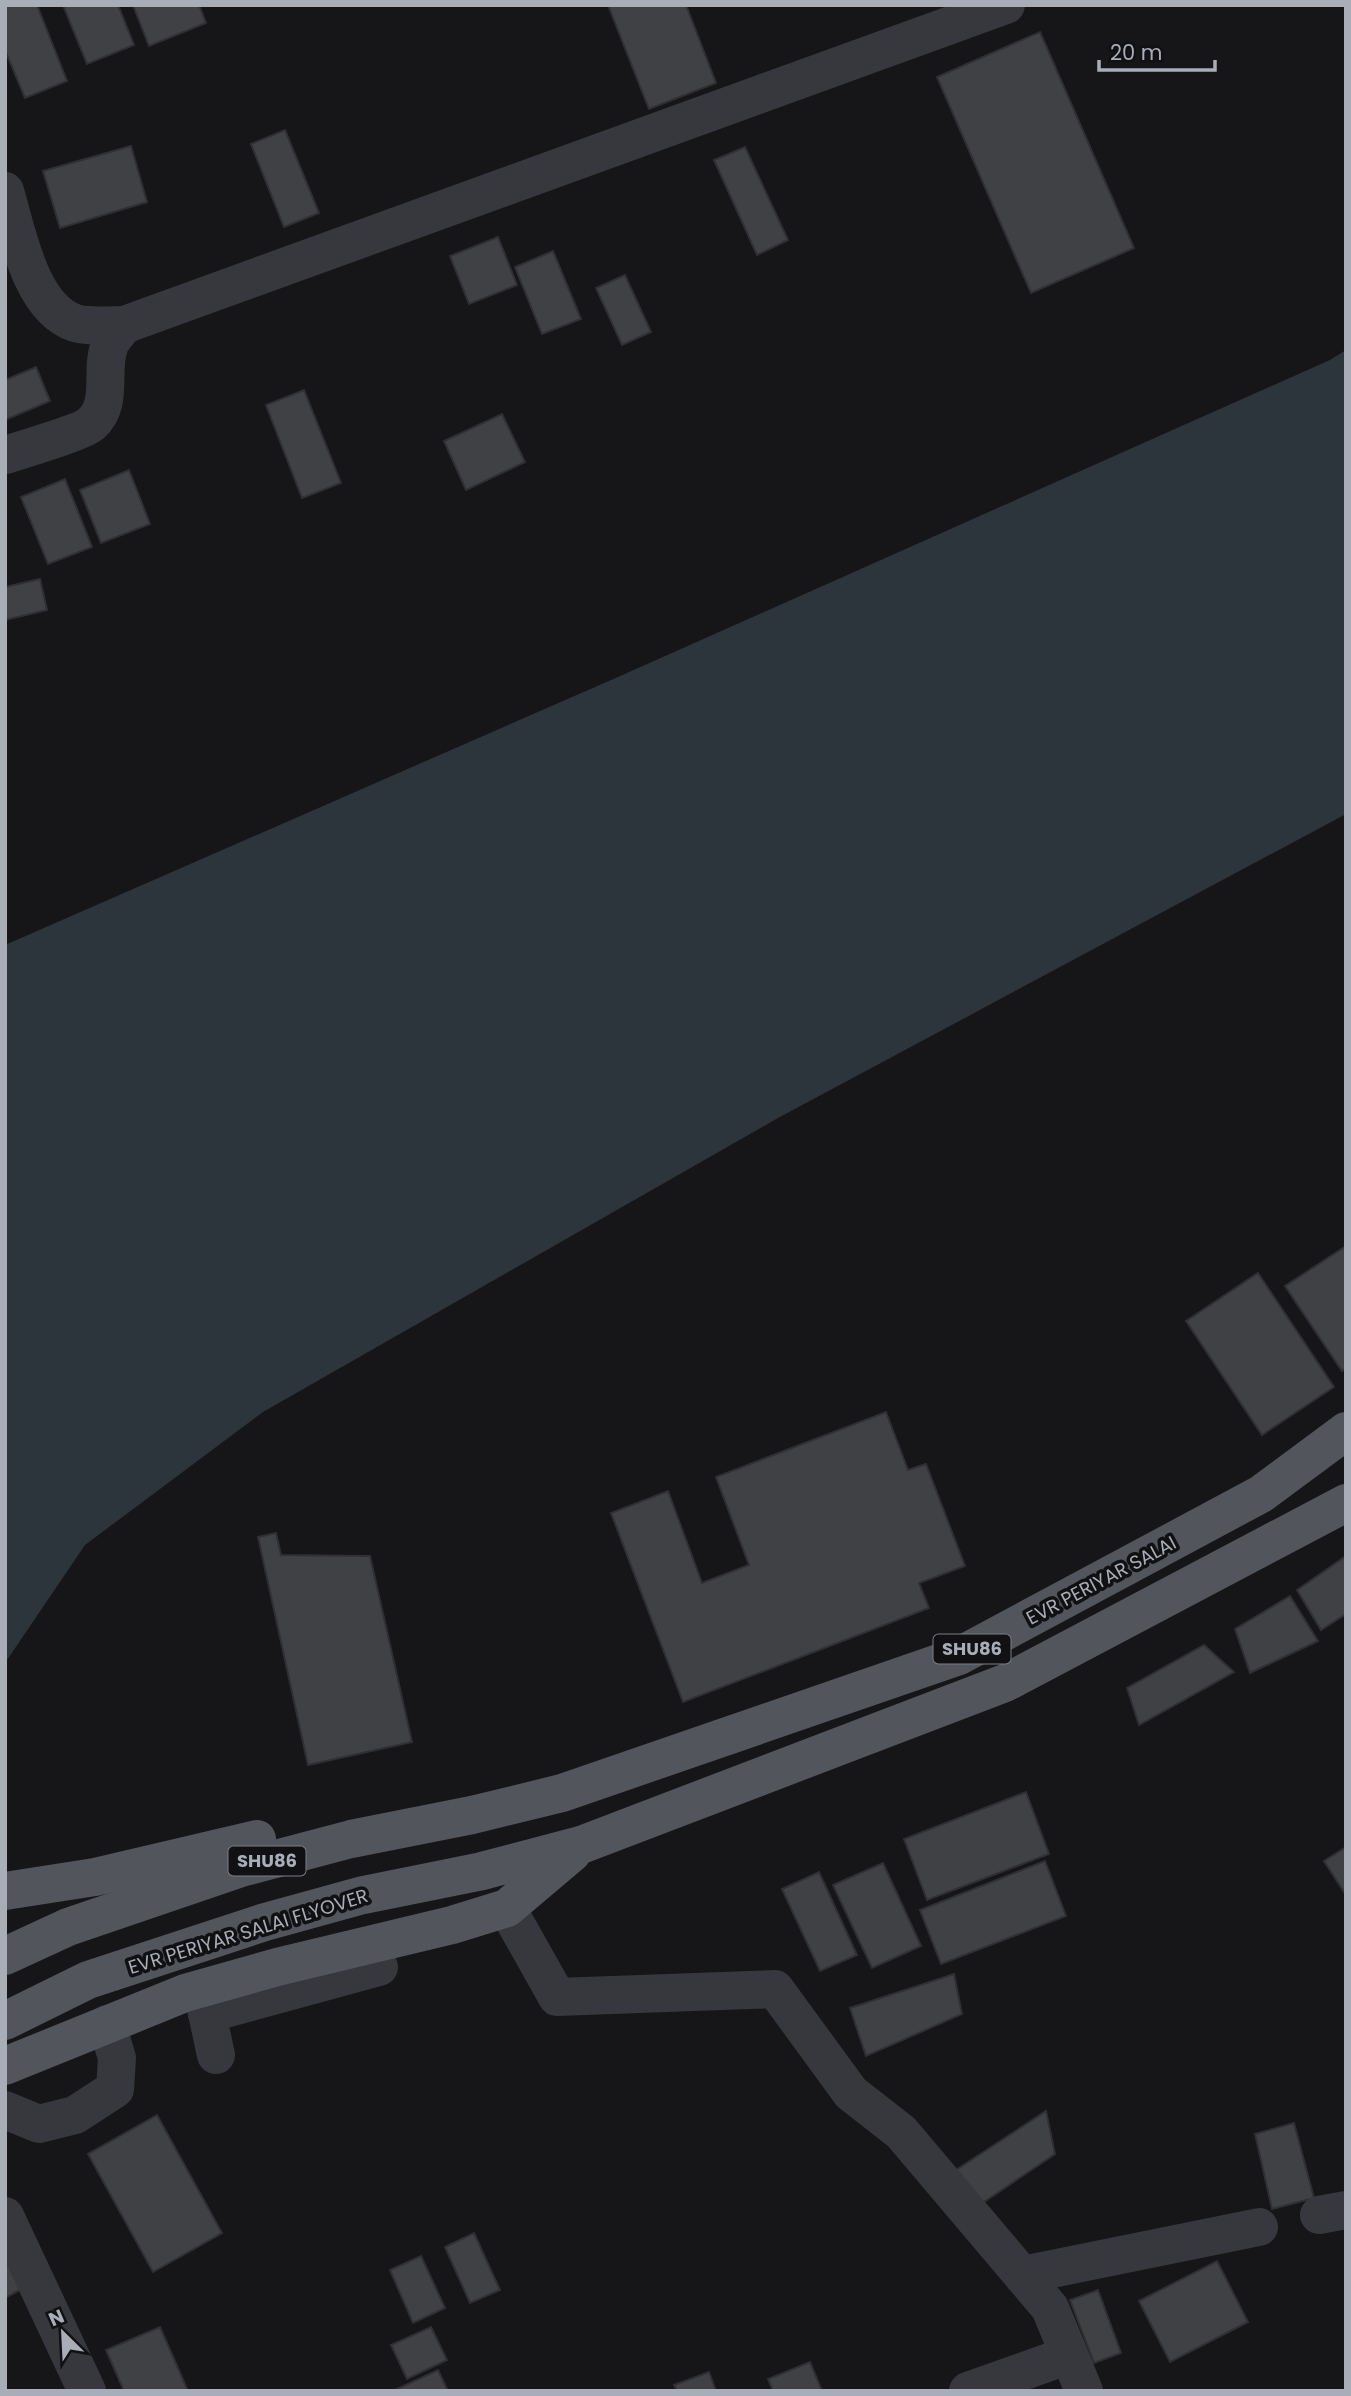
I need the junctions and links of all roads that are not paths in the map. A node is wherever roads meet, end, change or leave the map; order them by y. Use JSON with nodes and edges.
{"nodes":[{"id":1,"x":1006,"y":5,"type":"edge"},
{"id":2,"x":5,"y":191,"type":"edge"},
{"id":3,"x":124,"y":325,"type":"junction"},
{"id":4,"x":5,"y":455,"type":"edge"},
{"id":5,"x":1346,"y":1431,"type":"edge"},
{"id":6,"x":1346,"y":1503,"type":"edge"},
{"id":7,"x":562,"y":1793,"type":"junction"},
{"id":8,"x":581,"y":1845,"type":"junction"},
{"id":9,"x":5,"y":1891,"type":"edge"},
{"id":10,"x":507,"y":1908,"type":"junction"},
{"id":11,"x":5,"y":1956,"type":"edge"},
{"id":12,"x":204,"y":2001,"type":"junction"},
{"id":13,"x":5,"y":2021,"type":"edge"},
{"id":14,"x":107,"y":2024,"type":"junction"},
{"id":15,"x":216,"y":2056,"type":"dead end"},
{"id":16,"x":5,"y":2066,"type":"edge"},
{"id":17,"x":5,"y":2110,"type":"edge"},
{"id":18,"x":5,"y":2216,"type":"edge"},
{"id":19,"x":1259,"y":2227,"type":"dead end"},
{"id":20,"x":1022,"y":2275,"type":"junction"},
{"id":21,"x":1069,"y":2355,"type":"junction"},
{"id":22,"x":87,"y":2391,"type":"edge"},
{"id":23,"x":968,"y":2391,"type":"edge"},
{"id":24,"x":1084,"y":2391,"type":"edge"}],
"edges":[{"from":1,"to":3,"type":"street"},
{"from":2,"to":3,"type":"street"},
{"from":3,"to":4,"type":"street"},
{"from":5,"to":7,"type":"main road","name":"EVR PERIYAR SALAI","number":"SHU86"},
{"from":6,"to":8,"type":"main road","number":"SHU86"},
{"from":7,"to":9,"type":"main road"},
{"from":7,"to":11,"type":"main road","number":"SHU86"},
{"from":8,"to":10,"type":"main road"},
{"from":8,"to":13,"type":"main road","name":"EVR PERIYAR SALAI FLYOVER","number":"SHU86"},
{"from":10,"to":12,"type":"main road"},
{"from":10,"to":20,"type":"street"},
{"from":12,"to":14,"type":"main road"},
{"from":12,"to":15,"type":"street"},
{"from":14,"to":16,"type":"main road"},
{"from":14,"to":17,"type":"street"},
{"from":18,"to":22,"type":"street"},
{"from":19,"to":20,"type":"street"},
{"from":20,"to":21,"type":"street"},
{"from":21,"to":23,"type":"street"},
{"from":21,"to":24,"type":"street"}]}
